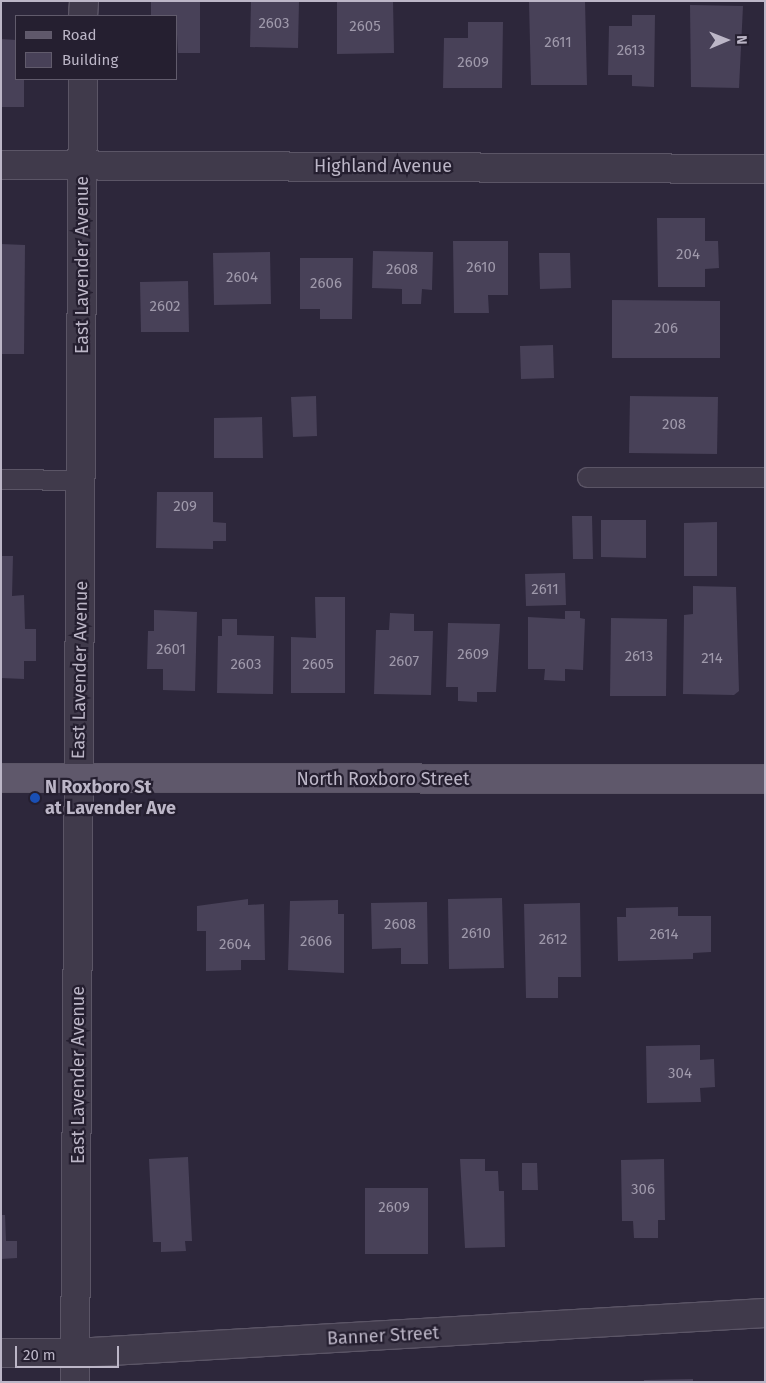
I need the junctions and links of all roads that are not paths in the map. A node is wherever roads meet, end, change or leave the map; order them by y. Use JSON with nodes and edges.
{"nodes":[{"id":1,"x":84,"y":1,"type":"edge"},
{"id":2,"x":84,"y":15,"type":"edge"},
{"id":3,"x":83,"y":80,"type":"edge"},
{"id":4,"x":1,"y":164,"type":"edge"},
{"id":5,"x":83,"y":166,"type":"junction"},
{"id":6,"x":765,"y":169,"type":"edge"},
{"id":7,"x":587,"y":477,"type":"dead end"},
{"id":8,"x":765,"y":478,"type":"edge"},
{"id":9,"x":1,"y":479,"type":"edge"},
{"id":10,"x":81,"y":480,"type":"junction"},
{"id":11,"x":78,"y":777,"type":"junction"},
{"id":12,"x":1,"y":778,"type":"edge"},
{"id":13,"x":765,"y":779,"type":"edge"},
{"id":14,"x":765,"y":1313,"type":"edge"},
{"id":15,"x":1,"y":1353,"type":"edge"},
{"id":16,"x":76,"y":1353,"type":"junction"},
{"id":17,"x":75,"y":1382,"type":"edge"}],
"edges":[{"from":1,"to":2,"type":"street"},
{"from":3,"to":5,"type":"street","name":"East Lavender Avenue"},
{"from":4,"to":5,"type":"street","name":"Highland Avenue"},
{"from":5,"to":6,"type":"street","name":"Highland Avenue"},
{"from":5,"to":10,"type":"street","name":"East Lavender Avenue"},
{"from":7,"to":8,"type":"lane"},
{"from":9,"to":10,"type":"lane"},
{"from":10,"to":11,"type":"street","name":"East Lavender Avenue"},
{"from":11,"to":12,"type":"main road","name":"North Roxboro Street"},
{"from":11,"to":13,"type":"main road","name":"North Roxboro Street"},
{"from":11,"to":16,"type":"street","name":"East Lavender Avenue"},
{"from":14,"to":16,"type":"street","name":"Banner Street"},
{"from":15,"to":16,"type":"street","name":"Banner Street"},
{"from":16,"to":17,"type":"street","name":"East Lavender Avenue"}]}
